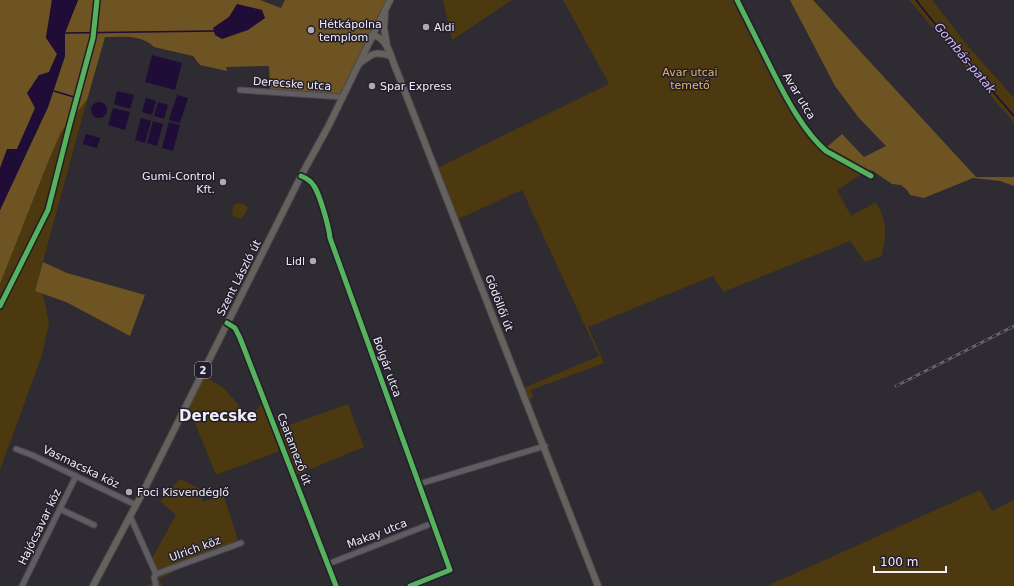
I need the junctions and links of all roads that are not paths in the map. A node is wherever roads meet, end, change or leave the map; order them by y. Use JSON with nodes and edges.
{"nodes":[{"id":1,"x":390,"y":0,"type":"edge"},
{"id":2,"x":738,"y":0,"type":"edge"},
{"id":3,"x":385,"y":10,"type":"junction"},
{"id":4,"x":372,"y":35,"type":"junction"},
{"id":5,"x":388,"y":47,"type":"junction"},
{"id":6,"x":391,"y":56,"type":"junction"},
{"id":7,"x":359,"y":64,"type":"junction"},
{"id":8,"x":240,"y":90,"type":"dead end"},
{"id":9,"x":343,"y":97,"type":"junction"},
{"id":10,"x":301,"y":176,"type":"junction"},
{"id":11,"x":872,"y":176,"type":"dead end"},
{"id":12,"x":227,"y":323,"type":"junction"},
{"id":13,"x":545,"y":446,"type":"junction"},
{"id":14,"x":16,"y":449,"type":"dead end"},
{"id":15,"x":76,"y":476,"type":"junction"},
{"id":16,"x":419,"y":484,"type":"junction"},
{"id":17,"x":136,"y":505,"type":"junction"},
{"id":18,"x":60,"y":509,"type":"junction"},
{"id":19,"x":130,"y":516,"type":"junction"},
{"id":20,"x":433,"y":523,"type":"junction"},
{"id":21,"x":94,"y":525,"type":"dead end"},
{"id":22,"x":241,"y":543,"type":"dead end"},
{"id":23,"x":328,"y":564,"type":"junction"},
{"id":24,"x":106,"y":565,"type":"junction"},
{"id":25,"x":156,"y":574,"type":"junction"},
{"id":26,"x":22,"y":586,"type":"edge"},
{"id":27,"x":93,"y":586,"type":"edge"},
{"id":28,"x":98,"y":586,"type":"edge"},
{"id":29,"x":156,"y":586,"type":"edge"},
{"id":30,"x":336,"y":586,"type":"edge"},
{"id":31,"x":410,"y":586,"type":"edge"},
{"id":32,"x":598,"y":586,"type":"edge"}],
"edges":[{"from":1,"to":3,"type":"main road","name":"Szent László út","number":"2"},
{"from":2,"to":11,"type":"street","name":"Avar utca"},
{"from":3,"to":4,"type":"main road","name":"Szent László út","number":"2"},
{"from":3,"to":5,"type":"main road","name":"Gödöllői út"},
{"from":4,"to":5,"type":"main road"},
{"from":4,"to":7,"type":"main road","name":"Szent László út","number":"2"},
{"from":5,"to":6,"type":"main road","name":"Gödöllői út"},
{"from":6,"to":7,"type":"main road"},
{"from":6,"to":13,"type":"main road","name":"Gödöllői út"},
{"from":7,"to":9,"type":"main road","name":"Szent László út","number":"2"},
{"from":8,"to":9,"type":"street","name":"Derecske utca"},
{"from":9,"to":10,"type":"main road","name":"Szent László út","number":"2"},
{"from":10,"to":12,"type":"main road","name":"Szent László út","number":"2"},
{"from":10,"to":16,"type":"street","name":"Bolgár utca"},
{"from":12,"to":17,"type":"main road","name":"Szent László út","number":"2"},
{"from":12,"to":23,"type":"street","name":"Csatamező út"},
{"from":13,"to":16,"type":"street"},
{"from":13,"to":32,"type":"main road","name":"Gödöllői út"},
{"from":14,"to":15,"type":"street","name":"Vasmacska köz"},
{"from":15,"to":17,"type":"street","name":"Vasmacska köz"},
{"from":15,"to":18,"type":"street","name":"Hajócsavar köz"},
{"from":16,"to":20,"type":"street","name":"Bolgár utca"},
{"from":17,"to":19,"type":"main road","name":"Szent László út","number":"2"},
{"from":18,"to":21,"type":"street"},
{"from":18,"to":26,"type":"street","name":"Hajócsavar köz"},
{"from":19,"to":24,"type":"main road","name":"Szent László út","number":"2"},
{"from":19,"to":25,"type":"street"},
{"from":20,"to":23,"type":"street","name":"Makay utca"},
{"from":20,"to":31,"type":"street","name":"Bolgár utca"},
{"from":22,"to":25,"type":"street","name":"Ulrich köz"},
{"from":23,"to":30,"type":"street","name":"Csatamező út"},
{"from":24,"to":27,"type":"main road","number":"2"},
{"from":24,"to":28,"type":"main road","number":"2"},
{"from":25,"to":29,"type":"street"}]}
